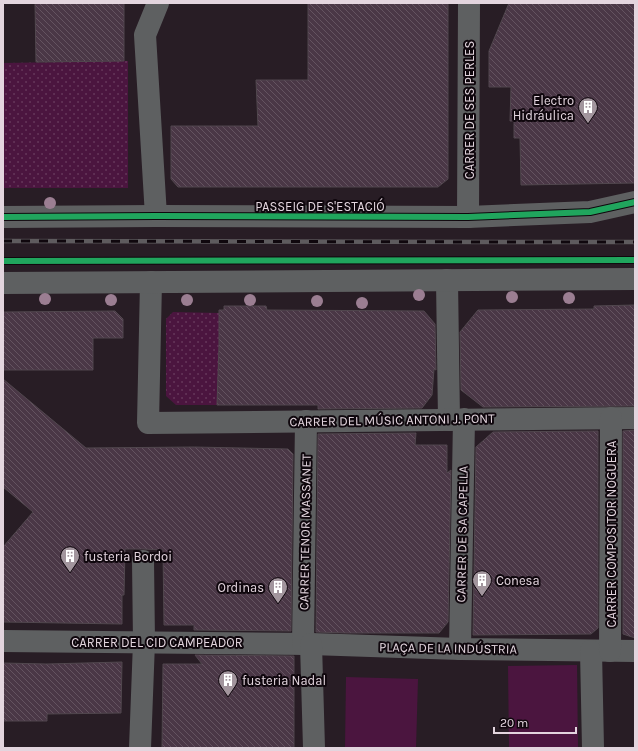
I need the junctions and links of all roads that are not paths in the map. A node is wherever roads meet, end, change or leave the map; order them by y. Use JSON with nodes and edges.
{"nodes":[{"id":1,"x":158,"y":3,"type":"edge"},
{"id":2,"x":469,"y":3,"type":"edge"},
{"id":3,"x":481,"y":3,"type":"edge"},
{"id":4,"x":469,"y":26,"type":"junction"},
{"id":5,"x":635,"y":202,"type":"edge"},
{"id":6,"x":156,"y":216,"type":"junction"},
{"id":7,"x":3,"y":217,"type":"edge"},
{"id":8,"x":468,"y":217,"type":"junction"},
{"id":9,"x":635,"y":279,"type":"edge"},
{"id":10,"x":448,"y":280,"type":"junction"},
{"id":11,"x":151,"y":282,"type":"junction"},
{"id":12,"x":3,"y":283,"type":"edge"},
{"id":13,"x":611,"y":418,"type":"junction"},
{"id":14,"x":635,"y":418,"type":"edge"},
{"id":15,"x":456,"y":420,"type":"junction"},
{"id":16,"x":306,"y":421,"type":"junction"},
{"id":17,"x":143,"y":561,"type":"dead end"},
{"id":18,"x":3,"y":641,"type":"edge"},
{"id":19,"x":144,"y":642,"type":"junction"},
{"id":20,"x":307,"y":644,"type":"junction"},
{"id":21,"x":460,"y":649,"type":"junction"},
{"id":22,"x":601,"y":651,"type":"junction"},
{"id":23,"x":635,"y":651,"type":"edge"},
{"id":24,"x":140,"y":748,"type":"edge"},
{"id":25,"x":314,"y":748,"type":"edge"},
{"id":26,"x":593,"y":748,"type":"edge"}],
"edges":[{"from":1,"to":6,"type":"street"},
{"from":2,"to":4,"type":"street","name":"CARRER DE SES PERLES"},
{"from":3,"to":4,"type":"street"},
{"from":4,"to":8,"type":"street","name":"CARRER DE SES PERLES"},
{"from":5,"to":8,"type":"street","name":"PASSEIG DE S'ESTACIÓ"},
{"from":6,"to":7,"type":"street","name":"PASSEIG DE S'ESTACIÓ"},
{"from":6,"to":8,"type":"street","name":"PASSEIG DE S'ESTACIÓ"},
{"from":9,"to":10,"type":"street"},
{"from":10,"to":11,"type":"street"},
{"from":10,"to":15,"type":"street","name":"CARRER DE SA CAPELLA"},
{"from":11,"to":12,"type":"street"},
{"from":11,"to":16,"type":"street","name":"CARRER DEL MÚSIC ANTONI J. PONT"},
{"from":13,"to":14,"type":"street","name":"CARRER DEL MÚSIC ANTONI J. PONT"},
{"from":13,"to":15,"type":"street","name":"CARRER DEL MÚSIC ANTONI J. PONT"},
{"from":13,"to":22,"type":"street","name":"CARRER COMPOSITOR NOGUERA"},
{"from":15,"to":16,"type":"street","name":"CARRER DEL MÚSIC ANTONI J. PONT"},
{"from":15,"to":21,"type":"street","name":"CARRER DE SA CAPELLA"},
{"from":16,"to":20,"type":"street","name":"CARRER TENOR MASSANET"},
{"from":17,"to":19,"type":"street"},
{"from":18,"to":19,"type":"street","name":"CARRER DEL CID CAMPEADOR"},
{"from":19,"to":20,"type":"street","name":"CARRER DEL CID CAMPEADOR"},
{"from":19,"to":24,"type":"street"},
{"from":20,"to":21,"type":"street","name":"PLAÇA DE LA INDÚSTRIA"},
{"from":20,"to":25,"type":"street"},
{"from":21,"to":22,"type":"street","name":"PLAÇA DE LA INDÚSTRIA"},
{"from":22,"to":23,"type":"street","name":"PLAÇA DE LA INDÚSTRIA"},
{"from":22,"to":26,"type":"street"}]}
